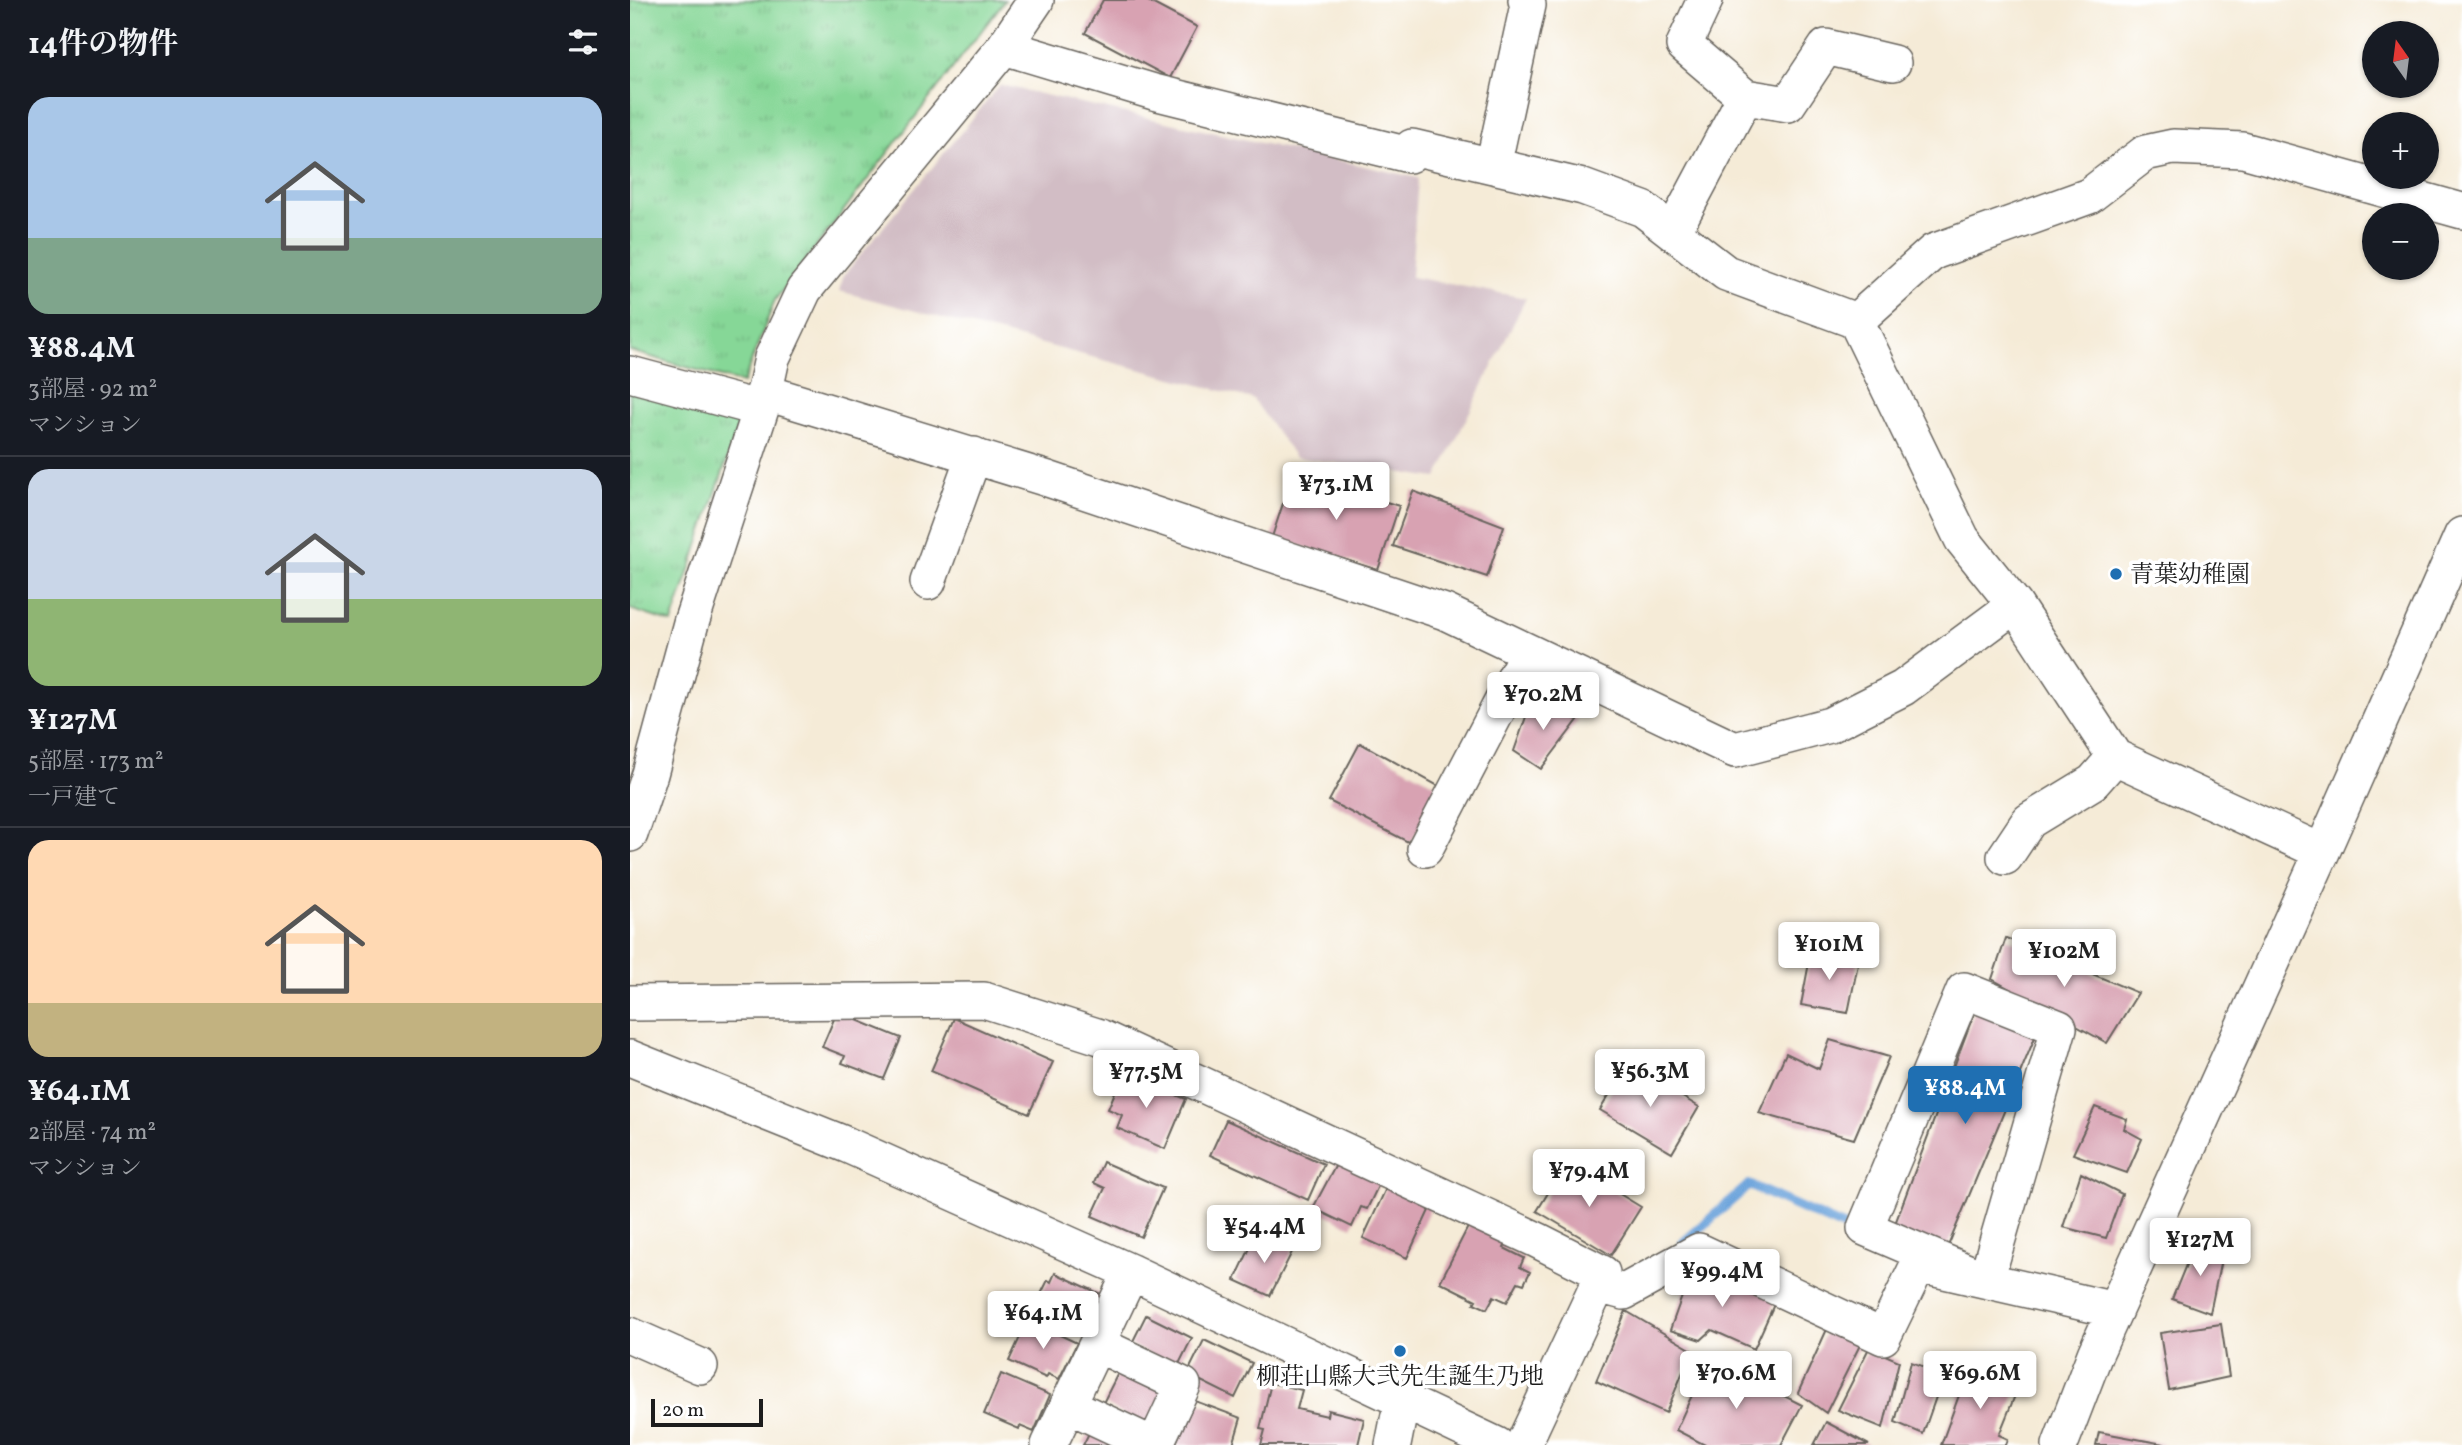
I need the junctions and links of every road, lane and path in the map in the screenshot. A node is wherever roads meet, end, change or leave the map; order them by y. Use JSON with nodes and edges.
{"nodes":[{"id":1,"x":1036,"y":0,"type":"edge"},
{"id":2,"x":1526,"y":0,"type":"edge"},
{"id":3,"x":1705,"y":0,"type":"edge"},
{"id":4,"x":1004,"y":47,"type":"junction"},
{"id":5,"x":1893,"y":63,"type":"dead end"},
{"id":6,"x":1745,"y":97,"type":"junction"},
{"id":7,"x":1493,"y":166,"type":"junction"},
{"id":8,"x":2462,"y":211,"type":"edge"},
{"id":9,"x":1673,"y":232,"type":"junction"},
{"id":10,"x":1856,"y":321,"type":"junction"},
{"id":11,"x":630,"y":374,"type":"edge"},
{"id":12,"x":762,"y":400,"type":"junction"},
{"id":13,"x":974,"y":455,"type":"junction"},
{"id":14,"x":2462,"y":535,"type":"edge"},
{"id":15,"x":929,"y":582,"type":"dead end"},
{"id":16,"x":2015,"y":605,"type":"junction"},
{"id":17,"x":1528,"y":652,"type":"junction"},
{"id":18,"x":2115,"y":757,"type":"junction"},
{"id":19,"x":630,"y":834,"type":"edge"},
{"id":20,"x":1425,"y":849,"type":"dead end"},
{"id":21,"x":2322,"y":852,"type":"junction"},
{"id":22,"x":2005,"y":857,"type":"dead end"},
{"id":23,"x":630,"y":1003,"type":"edge"},
{"id":24,"x":630,"y":1058,"type":"edge"},
{"id":25,"x":1131,"y":1272,"type":"junction"},
{"id":26,"x":1986,"y":1280,"type":"junction"},
{"id":27,"x":1598,"y":1285,"type":"junction"},
{"id":28,"x":2115,"y":1310,"type":"junction"},
{"id":29,"x":630,"y":1335,"type":"edge"},
{"id":30,"x":1097,"y":1344,"type":"junction"},
{"id":31,"x":700,"y":1366,"type":"dead end"},
{"id":32,"x":1402,"y":1400,"type":"junction"},
{"id":33,"x":1068,"y":1405,"type":"junction"},
{"id":34,"x":1049,"y":1445,"type":"edge"},
{"id":35,"x":1154,"y":1445,"type":"edge"},
{"id":36,"x":1393,"y":1445,"type":"edge"},
{"id":37,"x":1497,"y":1445,"type":"edge"},
{"id":38,"x":1523,"y":1445,"type":"edge"},
{"id":39,"x":2060,"y":1445,"type":"edge"}],
"edges":[{"from":1,"to":4,"type":"street"},
{"from":2,"to":7,"type":"street"},
{"from":3,"to":6,"type":"street"},
{"from":4,"to":7,"type":"street"},
{"from":4,"to":12,"type":"street"},
{"from":5,"to":6,"type":"street"},
{"from":6,"to":9,"type":"street"},
{"from":7,"to":9,"type":"street"},
{"from":8,"to":10,"type":"street"},
{"from":9,"to":10,"type":"street"},
{"from":10,"to":16,"type":"street"},
{"from":11,"to":12,"type":"street"},
{"from":12,"to":13,"type":"street"},
{"from":12,"to":19,"type":"street"},
{"from":13,"to":15,"type":"street"},
{"from":13,"to":17,"type":"street"},
{"from":14,"to":21,"type":"street"},
{"from":16,"to":17,"type":"street"},
{"from":16,"to":18,"type":"street"},
{"from":17,"to":20,"type":"street"},
{"from":18,"to":21,"type":"street"},
{"from":18,"to":22,"type":"street"},
{"from":21,"to":28,"type":"street"},
{"from":23,"to":27,"type":"street"},
{"from":24,"to":25,"type":"street"},
{"from":25,"to":30,"type":"street"},
{"from":25,"to":32,"type":"street"},
{"from":26,"to":26,"type":"street"},
{"from":26,"to":27,"type":"street"},
{"from":26,"to":28,"type":"street"},
{"from":27,"to":38,"type":"street"},
{"from":28,"to":39,"type":"street"},
{"from":29,"to":31,"type":"street"},
{"from":30,"to":33,"type":"street"},
{"from":30,"to":35,"type":"street"},
{"from":32,"to":36,"type":"street"},
{"from":32,"to":37,"type":"street"},
{"from":33,"to":34,"type":"street"},
{"from":33,"to":35,"type":"street"}]}
